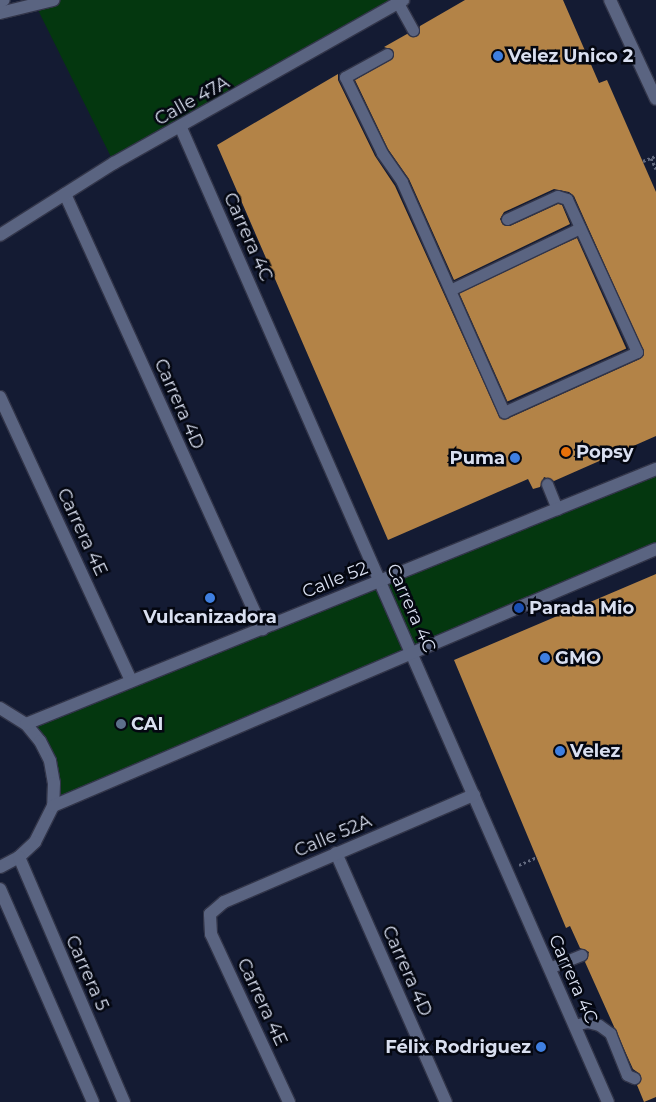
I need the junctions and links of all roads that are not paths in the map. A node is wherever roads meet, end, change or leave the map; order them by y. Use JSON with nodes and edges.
{"nodes":[{"id":1,"x":4,"y":0,"type":"edge"},
{"id":2,"x":53,"y":0,"type":"edge"},
{"id":3,"x":610,"y":0,"type":"edge"},
{"id":4,"x":400,"y":1,"type":"edge"},
{"id":5,"x":0,"y":2,"type":"edge"},
{"id":6,"x":0,"y":13,"type":"edge"},
{"id":7,"x":413,"y":30,"type":"dead end"},
{"id":8,"x":387,"y":54,"type":"dead end"},
{"id":9,"x":656,"y":99,"type":"edge"},
{"id":10,"x":181,"y":128,"type":"junction"},
{"id":11,"x":65,"y":194,"type":"junction"},
{"id":12,"x":507,"y":219,"type":"dead end"},
{"id":13,"x":580,"y":228,"type":"junction"},
{"id":14,"x":0,"y":235,"type":"edge"},
{"id":15,"x":450,"y":290,"type":"junction"},
{"id":16,"x":0,"y":397,"type":"edge"},
{"id":17,"x":656,"y":469,"type":"edge"},
{"id":18,"x":547,"y":484,"type":"dead end"},
{"id":19,"x":557,"y":509,"type":"junction"},
{"id":20,"x":656,"y":549,"type":"edge"},
{"id":21,"x":380,"y":581,"type":"junction"},
{"id":22,"x":262,"y":629,"type":"junction"},
{"id":23,"x":412,"y":655,"type":"junction"},
{"id":24,"x":132,"y":681,"type":"junction"},
{"id":25,"x":0,"y":708,"type":"edge"},
{"id":26,"x":26,"y":724,"type":"junction"},
{"id":27,"x":474,"y":795,"type":"junction"},
{"id":28,"x":53,"y":806,"type":"junction"},
{"id":29,"x":336,"y":853,"type":"junction"},
{"id":30,"x":19,"y":857,"type":"junction"},
{"id":31,"x":0,"y":867,"type":"edge"},
{"id":32,"x":0,"y":889,"type":"edge"},
{"id":33,"x":210,"y":914,"type":"joint"},
{"id":34,"x":582,"y":955,"type":"dead end"},
{"id":35,"x":549,"y":968,"type":"junction"},
{"id":36,"x":574,"y":1025,"type":"junction"},
{"id":37,"x":634,"y":1078,"type":"dead end"},
{"id":38,"x":93,"y":1102,"type":"edge"},
{"id":39,"x":124,"y":1102,"type":"edge"},
{"id":40,"x":289,"y":1102,"type":"edge"},
{"id":41,"x":446,"y":1102,"type":"edge"},
{"id":42,"x":608,"y":1102,"type":"edge"}],
"edges":[{"from":1,"to":5,"type":"street"},
{"from":2,"to":6,"type":"street"},
{"from":3,"to":9,"type":"street"},
{"from":4,"to":7,"type":"lane"},
{"from":4,"to":10,"type":"street","name":"Calle 47A"},
{"from":8,"to":15,"type":"lane"},
{"from":10,"to":11,"type":"street","name":"Calle 47A"},
{"from":10,"to":21,"type":"street","name":"Carrera 4C"},
{"from":11,"to":14,"type":"street","name":"Calle 47A"},
{"from":11,"to":22,"type":"street","name":"Carrera 4D"},
{"from":12,"to":13,"type":"lane"},
{"from":13,"to":15,"type":"lane"},
{"from":13,"to":15,"type":"lane"},
{"from":16,"to":24,"type":"street","name":"Carrera 4E"},
{"from":17,"to":19,"type":"street","name":"Calle 52"},
{"from":18,"to":19,"type":"lane"},
{"from":19,"to":21,"type":"street","name":"Calle 52"},
{"from":20,"to":23,"type":"street"},
{"from":21,"to":22,"type":"street","name":"Calle 52"},
{"from":21,"to":23,"type":"street","name":"Carrera 4C"},
{"from":22,"to":24,"type":"street","name":"Calle 52"},
{"from":23,"to":27,"type":"street","name":"Carrera 4C"},
{"from":23,"to":28,"type":"street"},
{"from":24,"to":26,"type":"street","name":"Calle 52"},
{"from":25,"to":26,"type":"street"},
{"from":26,"to":28,"type":"street"},
{"from":27,"to":29,"type":"street","name":"Calle 52A"},
{"from":27,"to":35,"type":"street","name":"Carrera 4C"},
{"from":28,"to":30,"type":"street"},
{"from":29,"to":33,"type":"street","name":"Calle 52A"},
{"from":29,"to":41,"type":"street","name":"Carrera 4D"},
{"from":30,"to":31,"type":"street"},
{"from":30,"to":39,"type":"street","name":"Carrera 5"},
{"from":32,"to":38,"type":"street"},
{"from":33,"to":40,"type":"street","name":"Carrera 4E"},
{"from":34,"to":35,"type":"lane"},
{"from":35,"to":36,"type":"street","name":"Carrera 4C"},
{"from":36,"to":37,"type":"lane"},
{"from":36,"to":42,"type":"street","name":"Carrera 4C"}]}
